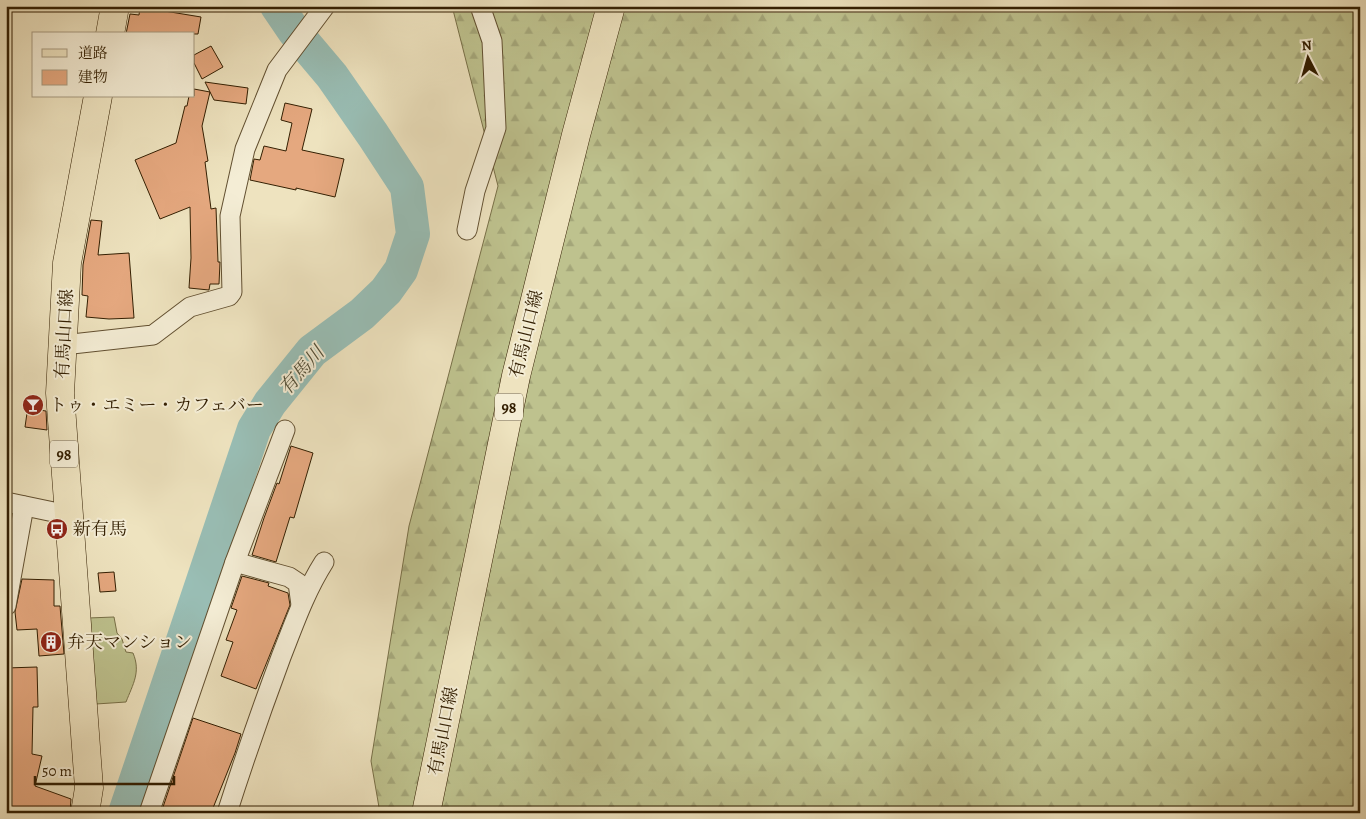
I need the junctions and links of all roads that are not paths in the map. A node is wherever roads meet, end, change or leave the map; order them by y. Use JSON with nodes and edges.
{"nodes":[{"id":1,"x":115,"y":6,"type":"edge"},
{"id":2,"x":325,"y":6,"type":"edge"},
{"id":3,"x":480,"y":6,"type":"edge"},
{"id":4,"x":611,"y":6,"type":"edge"},
{"id":5,"x":110,"y":32,"type":"edge"},
{"id":6,"x":98,"y":98,"type":"edge"},
{"id":7,"x":468,"y":230,"type":"dead end"},
{"id":8,"x":62,"y":345,"type":"junction"},
{"id":9,"x":285,"y":430,"type":"dead end"},
{"id":10,"x":15,"y":504,"type":"edge"},
{"id":11,"x":68,"y":515,"type":"junction"},
{"id":12,"x":235,"y":562,"type":"junction"},
{"id":13,"x":324,"y":562,"type":"dead end"},
{"id":14,"x":301,"y":605,"type":"junction"},
{"id":15,"x":6,"y":606,"type":"edge"},
{"id":16,"x":85,"y":813,"type":"edge"},
{"id":17,"x":149,"y":813,"type":"edge"},
{"id":18,"x":227,"y":813,"type":"edge"},
{"id":19,"x":426,"y":813,"type":"edge"}],
"edges":[{"from":1,"to":5,"type":"main road"},
{"from":2,"to":8,"type":"street"},
{"from":3,"to":7,"type":"street"},
{"from":4,"to":19,"type":"main road","name":"有馬山口線","number":"98"},
{"from":6,"to":8,"type":"main road","name":"有馬山口線","number":"98"},
{"from":8,"to":11,"type":"main road","name":"有馬山口線","number":"98"},
{"from":9,"to":12,"type":"street"},
{"from":10,"to":11,"type":"street"},
{"from":10,"to":15,"type":"street"},
{"from":11,"to":16,"type":"main road","name":"有馬山口線","number":"98"},
{"from":12,"to":14,"type":"street"},
{"from":12,"to":17,"type":"street"},
{"from":13,"to":14,"type":"street"},
{"from":14,"to":18,"type":"street"}]}
